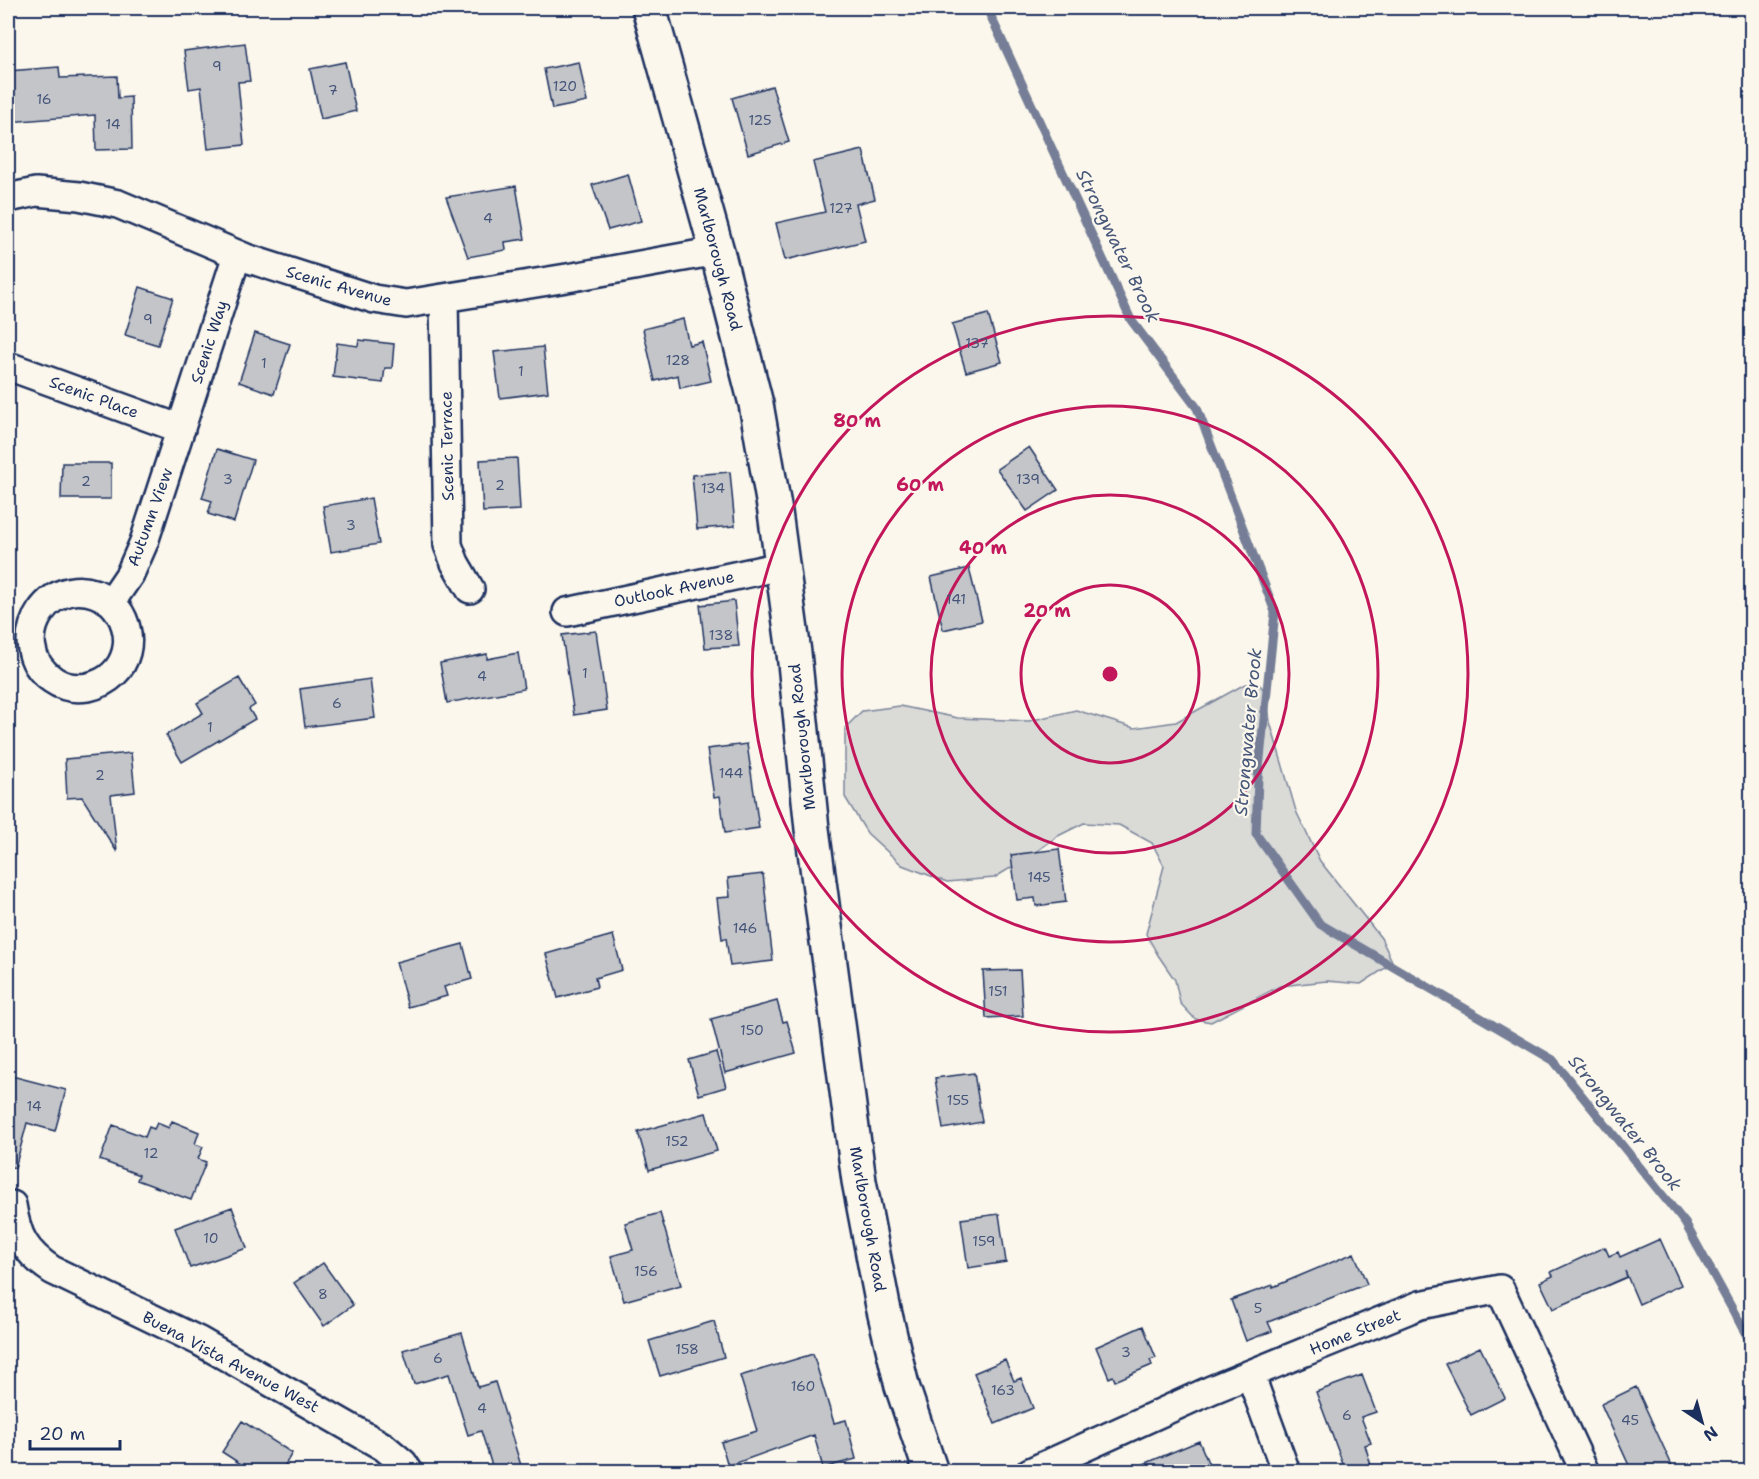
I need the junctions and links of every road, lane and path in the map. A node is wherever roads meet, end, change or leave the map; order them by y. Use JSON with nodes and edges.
{"nodes":[{"id":1,"x":649,"y":8,"type":"edge"},
{"id":2,"x":8,"y":198,"type":"edge"},
{"id":3,"x":717,"y":251,"type":"junction"},
{"id":4,"x":237,"y":255,"type":"junction"},
{"id":5,"x":444,"y":298,"type":"junction"},
{"id":6,"x":8,"y":366,"type":"edge"},
{"id":7,"x":181,"y":429,"type":"junction"},
{"id":8,"x":781,"y":566,"type":"junction"},
{"id":9,"x":470,"y":589,"type":"dead end"},
{"id":10,"x":111,"y":602,"type":"dead end"},
{"id":11,"x":567,"y":612,"type":"dead end"},
{"id":12,"x":12,"y":1205,"type":"dead end"},
{"id":13,"x":1250,"y":1374,"type":"junction"},
{"id":14,"x":409,"y":1472,"type":"edge"},
{"id":15,"x":931,"y":1472,"type":"edge"},
{"id":16,"x":1030,"y":1472,"type":"edge"},
{"id":17,"x":1286,"y":1472,"type":"edge"},
{"id":18,"x":1586,"y":1472,"type":"edge"}],
"edges":[{"from":1,"to":3,"type":"street","name":"Marlborough Road"},
{"from":2,"to":4,"type":"street","name":"Scenic Avenue"},
{"from":3,"to":5,"type":"street","name":"Scenic Avenue"},
{"from":3,"to":8,"type":"street","name":"Marlborough Road"},
{"from":4,"to":5,"type":"street","name":"Scenic Avenue"},
{"from":4,"to":7,"type":"street","name":"Scenic Way"},
{"from":5,"to":9,"type":"street","name":"Scenic Terrace"},
{"from":6,"to":7,"type":"street","name":"Scenic Place"},
{"from":7,"to":10,"type":"street","name":"Autumn View"},
{"from":8,"to":11,"type":"street","name":"Outlook Avenue"},
{"from":8,"to":15,"type":"street","name":"Marlborough Road"},
{"from":12,"to":14,"type":"street","name":"Buena Vista Avenue West"},
{"from":13,"to":16,"type":"street","name":"Home Street"},
{"from":13,"to":17,"type":"street"},
{"from":13,"to":18,"type":"street","name":"Home Street"}]}
